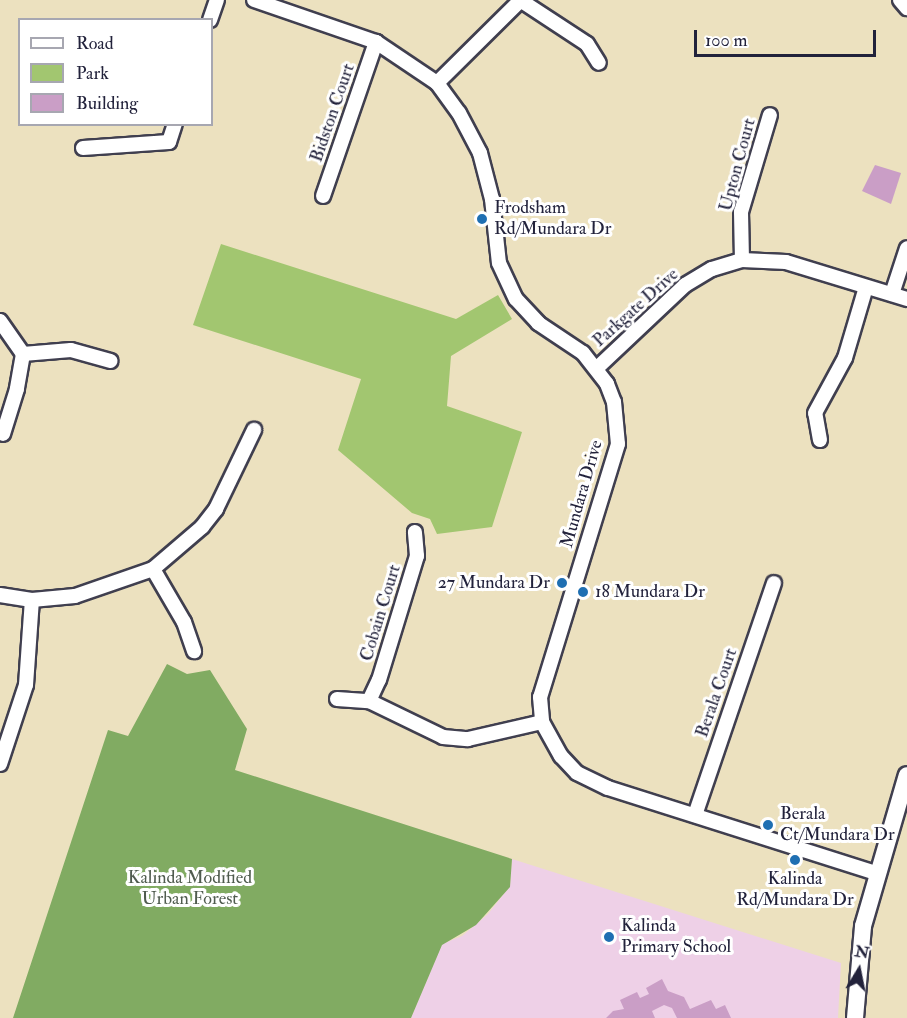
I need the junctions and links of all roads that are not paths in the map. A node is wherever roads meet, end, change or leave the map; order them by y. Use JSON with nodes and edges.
{"nodes":[{"id":1,"x":217,"y":0,"type":"edge"},
{"id":2,"x":254,"y":0,"type":"edge"},
{"id":3,"x":521,"y":0,"type":"edge"},
{"id":4,"x":900,"y":0,"type":"edge"},
{"id":5,"x":907,"y":8,"type":"edge"},
{"id":6,"x":211,"y":18,"type":"edge"},
{"id":7,"x":376,"y":42,"type":"junction"},
{"id":8,"x":598,"y":63,"type":"dead end"},
{"id":9,"x":436,"y":83,"type":"junction"},
{"id":10,"x":770,"y":115,"type":"dead end"},
{"id":11,"x":174,"y":126,"type":"edge"},
{"id":12,"x":82,"y":148,"type":"dead end"},
{"id":13,"x":323,"y":196,"type":"dead end"},
{"id":14,"x":907,"y":248,"type":"edge"},
{"id":15,"x":742,"y":260,"type":"junction"},
{"id":16,"x":866,"y":287,"type":"junction"},
{"id":17,"x":892,"y":294,"type":"junction"},
{"id":18,"x":907,"y":299,"type":"edge"},
{"id":19,"x":0,"y":321,"type":"edge"},
{"id":20,"x":23,"y":354,"type":"junction"},
{"id":21,"x":111,"y":361,"type":"dead end"},
{"id":22,"x":597,"y":368,"type":"junction"},
{"id":23,"x":254,"y":430,"type":"dead end"},
{"id":24,"x":3,"y":434,"type":"dead end"},
{"id":25,"x":820,"y":440,"type":"dead end"},
{"id":26,"x":414,"y":532,"type":"dead end"},
{"id":27,"x":153,"y":569,"type":"junction"},
{"id":28,"x":774,"y":583,"type":"dead end"},
{"id":29,"x":0,"y":595,"type":"edge"},
{"id":30,"x":32,"y":600,"type":"junction"},
{"id":31,"x":194,"y":651,"type":"dead end"},
{"id":32,"x":338,"y":699,"type":"dead end"},
{"id":33,"x":369,"y":701,"type":"junction"},
{"id":34,"x":542,"y":722,"type":"junction"},
{"id":35,"x":0,"y":764,"type":"edge"},
{"id":36,"x":907,"y":775,"type":"edge"},
{"id":37,"x":695,"y":815,"type":"junction"},
{"id":38,"x":876,"y":873,"type":"junction"},
{"id":39,"x":855,"y":1018,"type":"edge"}],
"edges":[{"from":1,"to":6,"type":"street"},
{"from":2,"to":7,"type":"street","name":"Mundara Drive"},
{"from":3,"to":8,"type":"street"},
{"from":3,"to":9,"type":"street"},
{"from":4,"to":5,"type":"street"},
{"from":7,"to":9,"type":"street","name":"Mundara Drive"},
{"from":7,"to":13,"type":"street","name":"Bidston Court"},
{"from":9,"to":22,"type":"street","name":"Mundara Drive"},
{"from":10,"to":15,"type":"street","name":"Upton Court"},
{"from":11,"to":12,"type":"street"},
{"from":14,"to":17,"type":"street"},
{"from":15,"to":16,"type":"street","name":"Parkgate Drive"},
{"from":15,"to":22,"type":"street","name":"Parkgate Drive"},
{"from":16,"to":17,"type":"street","name":"Parkgate Drive"},
{"from":16,"to":25,"type":"street"},
{"from":17,"to":18,"type":"street","name":"Parkgate Drive"},
{"from":19,"to":20,"type":"street"},
{"from":20,"to":21,"type":"street"},
{"from":20,"to":24,"type":"street"},
{"from":22,"to":34,"type":"street","name":"Mundara Drive"},
{"from":23,"to":27,"type":"street"},
{"from":26,"to":33,"type":"street","name":"Cobain Court"},
{"from":27,"to":30,"type":"street"},
{"from":27,"to":31,"type":"street"},
{"from":28,"to":37,"type":"street","name":"Berala Court"},
{"from":29,"to":30,"type":"street"},
{"from":30,"to":35,"type":"street"},
{"from":32,"to":33,"type":"street"},
{"from":33,"to":34,"type":"street"},
{"from":34,"to":37,"type":"street"},
{"from":36,"to":38,"type":"street"},
{"from":37,"to":38,"type":"street"},
{"from":38,"to":39,"type":"street"}]}
